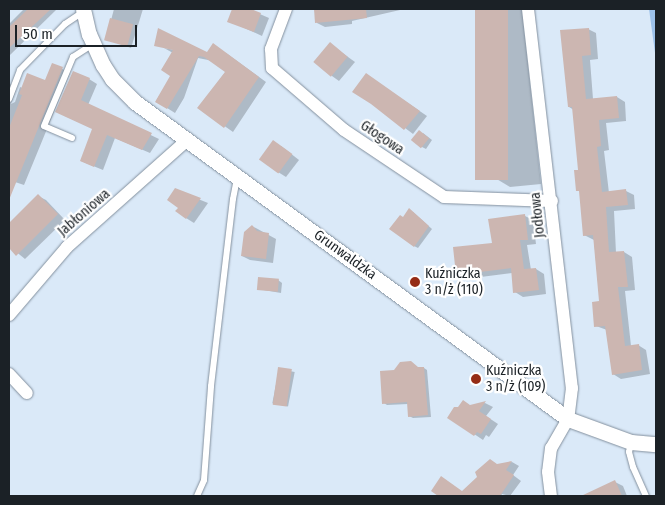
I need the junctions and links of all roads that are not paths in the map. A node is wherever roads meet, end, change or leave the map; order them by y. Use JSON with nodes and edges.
{"nodes":[{"id":1,"x":286,"y":9,"type":"edge"},
{"id":2,"x":528,"y":9,"type":"edge"},
{"id":3,"x":84,"y":10,"type":"edge"},
{"id":4,"x":93,"y":44,"type":"junction"},
{"id":5,"x":9,"y":99,"type":"edge"},
{"id":6,"x":72,"y":138,"type":"dead end"},
{"id":7,"x":187,"y":140,"type":"junction"},
{"id":8,"x":238,"y":178,"type":"junction"},
{"id":9,"x":552,"y":201,"type":"junction"},
{"id":10,"x":9,"y":315,"type":"edge"},
{"id":11,"x":9,"y":374,"type":"edge"},
{"id":12,"x":27,"y":392,"type":"dead end"},
{"id":13,"x":568,"y":419,"type":"junction"},
{"id":14,"x":631,"y":442,"type":"junction"},
{"id":15,"x":656,"y":444,"type":"edge"},
{"id":16,"x":198,"y":496,"type":"edge"},
{"id":17,"x":551,"y":496,"type":"edge"},
{"id":18,"x":646,"y":496,"type":"edge"}],
"edges":[{"from":1,"to":9,"type":"street","name":"Głogowa"},
{"from":2,"to":9,"type":"street","name":"Jodłowa"},
{"from":3,"to":4,"type":"street","name":"Grunwaldzka"},
{"from":3,"to":5,"type":"lane"},
{"from":4,"to":6,"type":"lane"},
{"from":4,"to":7,"type":"street","name":"Grunwaldzka"},
{"from":7,"to":8,"type":"street","name":"Grunwaldzka"},
{"from":7,"to":10,"type":"street","name":"Jabłoniowa"},
{"from":8,"to":13,"type":"street","name":"Grunwaldzka"},
{"from":8,"to":16,"type":"lane"},
{"from":9,"to":13,"type":"street","name":"Jodłowa"},
{"from":11,"to":12,"type":"street"},
{"from":13,"to":14,"type":"street","name":"Grunwaldzka"},
{"from":13,"to":17,"type":"street"},
{"from":14,"to":15,"type":"street","name":"Grunwaldzka"},
{"from":14,"to":18,"type":"lane"}]}
